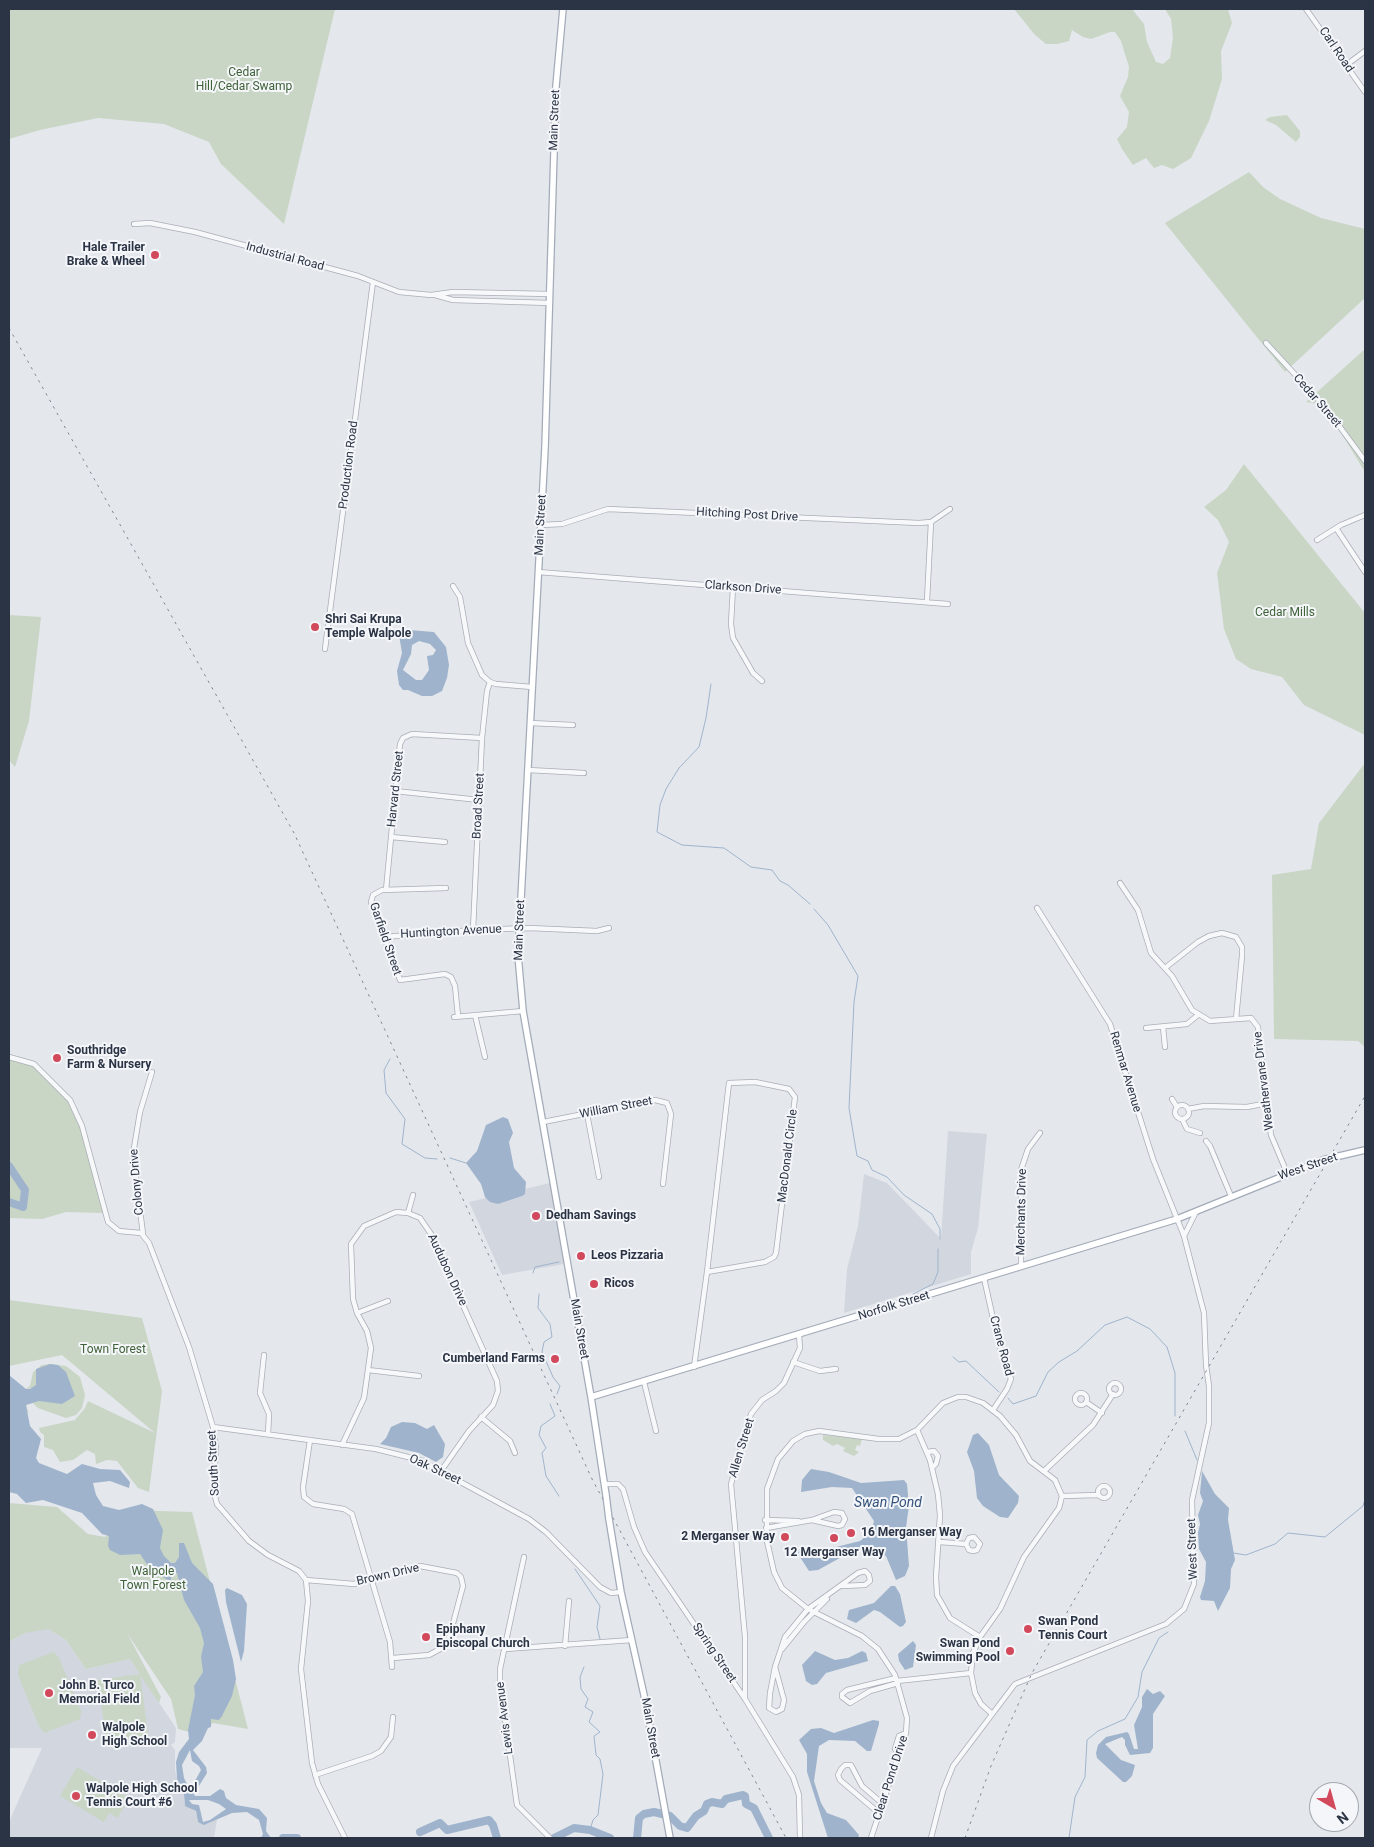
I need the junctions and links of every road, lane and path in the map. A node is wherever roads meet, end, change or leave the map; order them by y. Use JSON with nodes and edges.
{"nodes":[{"id":1,"x":563,"y":9,"type":"edge"},
{"id":2,"x":1306,"y":9,"type":"edge"},
{"id":3,"x":1365,"y":51,"type":"edge"},
{"id":4,"x":1345,"y":66,"type":"junction"},
{"id":5,"x":1365,"y":92,"type":"edge"},
{"id":6,"x":134,"y":224,"type":"dead end"},
{"id":7,"x":373,"y":282,"type":"junction"},
{"id":8,"x":550,"y":294,"type":"junction"},
{"id":9,"x":435,"y":295,"type":"junction"},
{"id":10,"x":550,"y":303,"type":"junction"},
{"id":11,"x":1266,"y":343,"type":"dead end"},
{"id":12,"x":1365,"y":460,"type":"edge"},
{"id":13,"x":950,"y":509,"type":"dead end"},
{"id":14,"x":1365,"y":514,"type":"edge"},
{"id":15,"x":931,"y":522,"type":"junction"},
{"id":16,"x":541,"y":525,"type":"junction"},
{"id":17,"x":1336,"y":528,"type":"junction"},
{"id":18,"x":1317,"y":540,"type":"dead end"},
{"id":19,"x":538,"y":572,"type":"junction"},
{"id":20,"x":1365,"y":572,"type":"edge"},
{"id":21,"x":454,"y":586,"type":"dead end"},
{"id":22,"x":733,"y":587,"type":"junction"},
{"id":23,"x":927,"y":601,"type":"junction"},
{"id":24,"x":948,"y":604,"type":"dead end"},
{"id":25,"x":325,"y":649,"type":"dead end"},
{"id":26,"x":762,"y":681,"type":"dead end"},
{"id":27,"x":490,"y":682,"type":"junction"},
{"id":28,"x":532,"y":687,"type":"junction"},
{"id":29,"x":530,"y":723,"type":"junction"},
{"id":30,"x":573,"y":725,"type":"dead end"},
{"id":31,"x":482,"y":738,"type":"junction"},
{"id":32,"x":528,"y":770,"type":"junction"},
{"id":33,"x":584,"y":773,"type":"dead end"},
{"id":34,"x":395,"y":791,"type":"junction"},
{"id":35,"x":479,"y":800,"type":"junction"},
{"id":36,"x":390,"y":837,"type":"junction"},
{"id":37,"x":445,"y":842,"type":"dead end"},
{"id":38,"x":1120,"y":883,"type":"dead end"},
{"id":39,"x":446,"y":888,"type":"dead end"},
{"id":40,"x":386,"y":890,"type":"junction"},
{"id":41,"x":1037,"y":908,"type":"dead end"},
{"id":42,"x":518,"y":928,"type":"junction"},
{"id":43,"x":609,"y":928,"type":"dead end"},
{"id":44,"x":473,"y":930,"type":"junction"},
{"id":45,"x":384,"y":937,"type":"junction"},
{"id":46,"x":1165,"y":968,"type":"junction"},
{"id":47,"x":523,"y":1011,"type":"junction"},
{"id":48,"x":476,"y":1015,"type":"junction"},
{"id":49,"x":1198,"y":1015,"type":"junction"},
{"id":50,"x":1236,"y":1018,"type":"junction"},
{"id":51,"x":1163,"y":1027,"type":"junction"},
{"id":52,"x":1146,"y":1028,"type":"dead end"},
{"id":53,"x":1165,"y":1047,"type":"dead end"},
{"id":54,"x":9,"y":1057,"type":"edge"},
{"id":55,"x":485,"y":1057,"type":"dead end"},
{"id":56,"x":152,"y":1072,"type":"dead end"},
{"id":57,"x":1172,"y":1099,"type":"dead end"},
{"id":58,"x":1268,"y":1103,"type":"junction"},
{"id":59,"x":1177,"y":1107,"type":"junction"},
{"id":60,"x":1188,"y":1109,"type":"junction"},
{"id":61,"x":587,"y":1114,"type":"junction"},
{"id":62,"x":1182,"y":1119,"type":"junction"},
{"id":63,"x":543,"y":1122,"type":"junction"},
{"id":64,"x":1040,"y":1133,"type":"dead end"},
{"id":65,"x":1200,"y":1133,"type":"dead end"},
{"id":66,"x":1206,"y":1141,"type":"dead end"},
{"id":67,"x":1365,"y":1150,"type":"edge"},
{"id":68,"x":1287,"y":1173,"type":"junction"},
{"id":69,"x":599,"y":1177,"type":"dead end"},
{"id":70,"x":663,"y":1184,"type":"dead end"},
{"id":71,"x":413,"y":1195,"type":"dead end"},
{"id":72,"x":1231,"y":1196,"type":"junction"},
{"id":73,"x":1196,"y":1212,"type":"junction"},
{"id":74,"x":408,"y":1213,"type":"junction"},
{"id":75,"x":1176,"y":1219,"type":"junction"},
{"id":76,"x":143,"y":1234,"type":"junction"},
{"id":77,"x":1184,"y":1236,"type":"junction"},
{"id":78,"x":1021,"y":1267,"type":"junction"},
{"id":79,"x":707,"y":1272,"type":"junction"},
{"id":80,"x":984,"y":1278,"type":"junction"},
{"id":81,"x":388,"y":1301,"type":"dead end"},
{"id":82,"x":357,"y":1313,"type":"junction"},
{"id":83,"x":799,"y":1335,"type":"junction"},
{"id":84,"x":264,"y":1355,"type":"dead end"},
{"id":85,"x":793,"y":1362,"type":"junction"},
{"id":86,"x":694,"y":1366,"type":"junction"},
{"id":87,"x":836,"y":1369,"type":"dead end"},
{"id":88,"x":368,"y":1370,"type":"junction"},
{"id":89,"x":419,"y":1376,"type":"dead end"},
{"id":90,"x":644,"y":1382,"type":"junction"},
{"id":91,"x":1113,"y":1394,"type":"dead end"},
{"id":92,"x":591,"y":1397,"type":"junction"},
{"id":93,"x":1086,"y":1402,"type":"dead end"},
{"id":94,"x":993,"y":1410,"type":"junction"},
{"id":95,"x":1102,"y":1413,"type":"junction"},
{"id":96,"x":482,"y":1417,"type":"junction"},
{"id":97,"x":213,"y":1427,"type":"junction"},
{"id":98,"x":917,"y":1430,"type":"junction"},
{"id":99,"x":656,"y":1431,"type":"dead end"},
{"id":100,"x":268,"y":1434,"type":"junction"},
{"id":101,"x":310,"y":1440,"type":"junction"},
{"id":102,"x":342,"y":1445,"type":"junction"},
{"id":103,"x":927,"y":1452,"type":"junction"},
{"id":104,"x":515,"y":1453,"type":"dead end"},
{"id":105,"x":933,"y":1467,"type":"junction"},
{"id":106,"x":441,"y":1471,"type":"junction"},
{"id":107,"x":1044,"y":1471,"type":"junction"},
{"id":108,"x":604,"y":1484,"type":"junction"},
{"id":109,"x":1098,"y":1495,"type":"dead end"},
{"id":110,"x":1062,"y":1496,"type":"junction"},
{"id":111,"x":765,"y":1520,"type":"junction"},
{"id":112,"x":812,"y":1520,"type":"junction"},
{"id":113,"x":798,"y":1521,"type":"junction"},
{"id":114,"x":766,"y":1528,"type":"junction"},
{"id":115,"x":940,"y":1542,"type":"junction"},
{"id":116,"x":966,"y":1544,"type":"dead end"},
{"id":117,"x":524,"y":1557,"type":"dead end"},
{"id":118,"x":372,"y":1579,"type":"junction"},
{"id":119,"x":306,"y":1580,"type":"junction"},
{"id":120,"x":842,"y":1586,"type":"junction"},
{"id":121,"x":621,"y":1592,"type":"junction"},
{"id":122,"x":833,"y":1593,"type":"junction"},
{"id":123,"x":569,"y":1601,"type":"dead end"},
{"id":124,"x":808,"y":1609,"type":"junction"},
{"id":125,"x":812,"y":1613,"type":"junction"},
{"id":126,"x":980,"y":1637,"type":"junction"},
{"id":127,"x":632,"y":1640,"type":"junction"},
{"id":128,"x":565,"y":1646,"type":"junction"},
{"id":129,"x":505,"y":1649,"type":"junction"},
{"id":130,"x":780,"y":1652,"type":"junction"},
{"id":131,"x":393,"y":1658,"type":"junction"},
{"id":132,"x":392,"y":1667,"type":"dead end"},
{"id":133,"x":775,"y":1667,"type":"junction"},
{"id":134,"x":971,"y":1673,"type":"junction"},
{"id":135,"x":897,"y":1680,"type":"junction"},
{"id":136,"x":869,"y":1688,"type":"junction"},
{"id":137,"x":745,"y":1699,"type":"junction"},
{"id":138,"x":991,"y":1713,"type":"junction"},
{"id":139,"x":393,"y":1717,"type":"dead end"},
{"id":140,"x":315,"y":1775,"type":"junction"},
{"id":141,"x":883,"y":1804,"type":"junction"},
{"id":142,"x":880,"y":1814,"type":"junction"},
{"id":143,"x":345,"y":1838,"type":"edge"},
{"id":144,"x":550,"y":1838,"type":"edge"},
{"id":145,"x":670,"y":1838,"type":"edge"},
{"id":146,"x":800,"y":1838,"type":"edge"},
{"id":147,"x":871,"y":1838,"type":"edge"},
{"id":148,"x":931,"y":1838,"type":"edge"}],
"edges":[{"from":1,"to":8,"type":"main road","name":"Main Street"},
{"from":2,"to":4,"type":"street","name":"Carl Road"},
{"from":3,"to":4,"type":"street"},
{"from":4,"to":5,"type":"street","name":"Carl Road"},
{"from":6,"to":7,"type":"street","name":"Industrial Road"},
{"from":7,"to":9,"type":"street","name":"Industrial Road"},
{"from":7,"to":25,"type":"street","name":"Production Road"},
{"from":8,"to":9,"type":"street","name":"Industrial Road"},
{"from":8,"to":10,"type":"main road","name":"Main Street"},
{"from":9,"to":10,"type":"street","name":"Industrial Road"},
{"from":10,"to":16,"type":"main road","name":"Main Street"},
{"from":11,"to":12,"type":"street","name":"Cedar Street"},
{"from":13,"to":15,"type":"street"},
{"from":14,"to":17,"type":"street"},
{"from":15,"to":16,"type":"street","name":"Hitching Post Drive"},
{"from":15,"to":23,"type":"street"},
{"from":16,"to":19,"type":"main road","name":"Main Street"},
{"from":17,"to":18,"type":"street"},
{"from":17,"to":20,"type":"street"},
{"from":19,"to":22,"type":"street","name":"Clarkson Drive"},
{"from":19,"to":28,"type":"main road","name":"Main Street"},
{"from":21,"to":27,"type":"street"},
{"from":22,"to":23,"type":"street","name":"Clarkson Drive"},
{"from":22,"to":26,"type":"street"},
{"from":23,"to":24,"type":"street","name":"Clarkson Drive"},
{"from":27,"to":28,"type":"street"},
{"from":27,"to":31,"type":"street","name":"Broad Street"},
{"from":28,"to":29,"type":"main road","name":"Main Street"},
{"from":29,"to":30,"type":"street"},
{"from":29,"to":32,"type":"main road","name":"Main Street"},
{"from":31,"to":34,"type":"street","name":"Harvard Street"},
{"from":31,"to":35,"type":"street","name":"Broad Street"},
{"from":32,"to":33,"type":"street"},
{"from":32,"to":42,"type":"main road","name":"Main Street"},
{"from":34,"to":35,"type":"street"},
{"from":34,"to":36,"type":"street","name":"Harvard Street"},
{"from":35,"to":44,"type":"street","name":"Broad Street"},
{"from":36,"to":37,"type":"street"},
{"from":36,"to":40,"type":"street","name":"Harvard Street"},
{"from":38,"to":46,"type":"street"},
{"from":39,"to":40,"type":"street"},
{"from":40,"to":45,"type":"street","name":"Garfield Street"},
{"from":41,"to":75,"type":"street","name":"Renmar Avenue"},
{"from":42,"to":43,"type":"street","name":"Huntington Avenue"},
{"from":42,"to":44,"type":"street","name":"Huntington Avenue"},
{"from":42,"to":47,"type":"main road","name":"Main Street"},
{"from":44,"to":45,"type":"street","name":"Huntington Avenue"},
{"from":45,"to":48,"type":"street","name":"Garfield Street"},
{"from":46,"to":49,"type":"street"},
{"from":46,"to":50,"type":"street"},
{"from":47,"to":48,"type":"street"},
{"from":47,"to":63,"type":"main road","name":"Main Street"},
{"from":48,"to":55,"type":"street"},
{"from":49,"to":50,"type":"street","name":"Weathervane Drive"},
{"from":49,"to":51,"type":"street"},
{"from":50,"to":58,"type":"street","name":"Weathervane Drive"},
{"from":51,"to":52,"type":"street"},
{"from":51,"to":53,"type":"street"},
{"from":54,"to":76,"type":"street"},
{"from":56,"to":76,"type":"street","name":"Colony Drive"},
{"from":57,"to":59,"type":"street"},
{"from":58,"to":60,"type":"street"},
{"from":58,"to":68,"type":"street","name":"Weathervane Drive"},
{"from":59,"to":60,"type":"street"},
{"from":59,"to":62,"type":"street"},
{"from":60,"to":62,"type":"street"},
{"from":61,"to":63,"type":"street","name":"William Street"},
{"from":61,"to":69,"type":"street"},
{"from":61,"to":70,"type":"street","name":"William Street"},
{"from":62,"to":65,"type":"street"},
{"from":63,"to":92,"type":"main road","name":"Main Street"},
{"from":64,"to":78,"type":"street","name":"Merchants Drive"},
{"from":66,"to":72,"type":"street"},
{"from":67,"to":68,"type":"main road","name":"West Street","bridge":true},
{"from":68,"to":72,"type":"main road","name":"West Street"},
{"from":71,"to":74,"type":"street"},
{"from":72,"to":73,"type":"main road","name":"West Street"},
{"from":73,"to":75,"type":"main road","name":"Norfolk Street"},
{"from":73,"to":77,"type":"street"},
{"from":74,"to":82,"type":"street"},
{"from":74,"to":96,"type":"street","name":"Audubon Drive"},
{"from":75,"to":77,"type":"street","name":"West Street"},
{"from":75,"to":78,"type":"main road","name":"Norfolk Street"},
{"from":76,"to":97,"type":"street","name":"South Street"},
{"from":77,"to":138,"type":"street","name":"West Street"},
{"from":78,"to":80,"type":"main road","name":"Norfolk Street"},
{"from":79,"to":79,"type":"street","name":"MacDonald Circle"},
{"from":79,"to":86,"type":"street","name":"MacDonald Circle"},
{"from":80,"to":83,"type":"main road","name":"Norfolk Street"},
{"from":80,"to":94,"type":"street","name":"Crane Road"},
{"from":81,"to":82,"type":"street"},
{"from":82,"to":88,"type":"street"},
{"from":83,"to":85,"type":"street","name":"Allen Street"},
{"from":83,"to":86,"type":"main road","name":"Norfolk Street"},
{"from":84,"to":100,"type":"street"},
{"from":85,"to":87,"type":"street"},
{"from":85,"to":137,"type":"street","name":"Allen Street"},
{"from":86,"to":90,"type":"main road","name":"Norfolk Street"},
{"from":88,"to":89,"type":"street"},
{"from":88,"to":102,"type":"street"},
{"from":90,"to":92,"type":"main road","name":"Norfolk Street"},
{"from":90,"to":99,"type":"street"},
{"from":91,"to":95,"type":"street"},
{"from":92,"to":108,"type":"main road","name":"Main Street"},
{"from":93,"to":95,"type":"street"},
{"from":94,"to":98,"type":"street","name":"Clear Pond Drive"},
{"from":94,"to":107,"type":"street","name":"Clear Pond Drive"},
{"from":95,"to":107,"type":"street"},
{"from":96,"to":104,"type":"street"},
{"from":96,"to":106,"type":"street","name":"Audubon Drive"},
{"from":97,"to":100,"type":"street","name":"Oak Street"},
{"from":97,"to":119,"type":"street","name":"South Street"},
{"from":98,"to":103,"type":"street"},
{"from":98,"to":111,"type":"street","name":"Clear Pond Drive"},
{"from":100,"to":101,"type":"street","name":"Oak Street"},
{"from":101,"to":102,"type":"street","name":"Oak Street"},
{"from":101,"to":118,"type":"street"},
{"from":102,"to":106,"type":"street","name":"Oak Street"},
{"from":103,"to":105,"type":"street"},
{"from":103,"to":105,"type":"street"},
{"from":105,"to":115,"type":"street"},
{"from":106,"to":121,"type":"street","name":"Oak Street"},
{"from":107,"to":110,"type":"street","name":"Clear Pond Drive"},
{"from":108,"to":121,"type":"main road","name":"Main Street","bridge":true},
{"from":108,"to":137,"type":"street","name":"Spring Street"},
{"from":109,"to":110,"type":"street"},
{"from":110,"to":126,"type":"street"},
{"from":111,"to":113,"type":"street"},
{"from":111,"to":114,"type":"street","name":"Clear Pond Drive"},
{"from":112,"to":112,"type":"street"},
{"from":112,"to":113,"type":"street"},
{"from":113,"to":114,"type":"street"},
{"from":114,"to":124,"type":"street","name":"Clear Pond Drive"},
{"from":115,"to":116,"type":"street"},
{"from":115,"to":126,"type":"street"},
{"from":117,"to":129,"type":"street","name":"Lewis Avenue"},
{"from":118,"to":119,"type":"street","name":"Brown Drive"},
{"from":118,"to":131,"type":"street"},
{"from":118,"to":131,"type":"street","name":"Brown Drive"},
{"from":119,"to":140,"type":"street"},
{"from":120,"to":120,"type":"street"},
{"from":120,"to":122,"type":"street"},
{"from":121,"to":127,"type":"main road","name":"Main Street"},
{"from":122,"to":124,"type":"street"},
{"from":122,"to":125,"type":"street"},
{"from":123,"to":128,"type":"street"},
{"from":124,"to":125,"type":"street","name":"Clear Pond Drive"},
{"from":124,"to":130,"type":"street"},
{"from":125,"to":130,"type":"street"},
{"from":125,"to":135,"type":"street","name":"Clear Pond Drive"},
{"from":126,"to":134,"type":"street"},
{"from":127,"to":128,"type":"street"},
{"from":127,"to":145,"type":"main road","name":"Main Street"},
{"from":128,"to":129,"type":"street"},
{"from":129,"to":144,"type":"street","name":"Lewis Avenue"},
{"from":130,"to":133,"type":"street"},
{"from":131,"to":132,"type":"street"},
{"from":133,"to":133,"type":"street"},
{"from":134,"to":135,"type":"street"},
{"from":134,"to":138,"type":"street"},
{"from":135,"to":136,"type":"street"},
{"from":135,"to":141,"type":"street","name":"Clear Pond Drive"},
{"from":136,"to":136,"type":"street"},
{"from":137,"to":146,"type":"street","name":"Spring Street"},
{"from":138,"to":148,"type":"street","name":"West Street"},
{"from":139,"to":140,"type":"street"},
{"from":140,"to":143,"type":"street"},
{"from":141,"to":142,"type":"street","name":"Clear Pond Drive"},
{"from":141,"to":142,"type":"street"},
{"from":142,"to":147,"type":"street","name":"Clear Pond Drive"}]}
